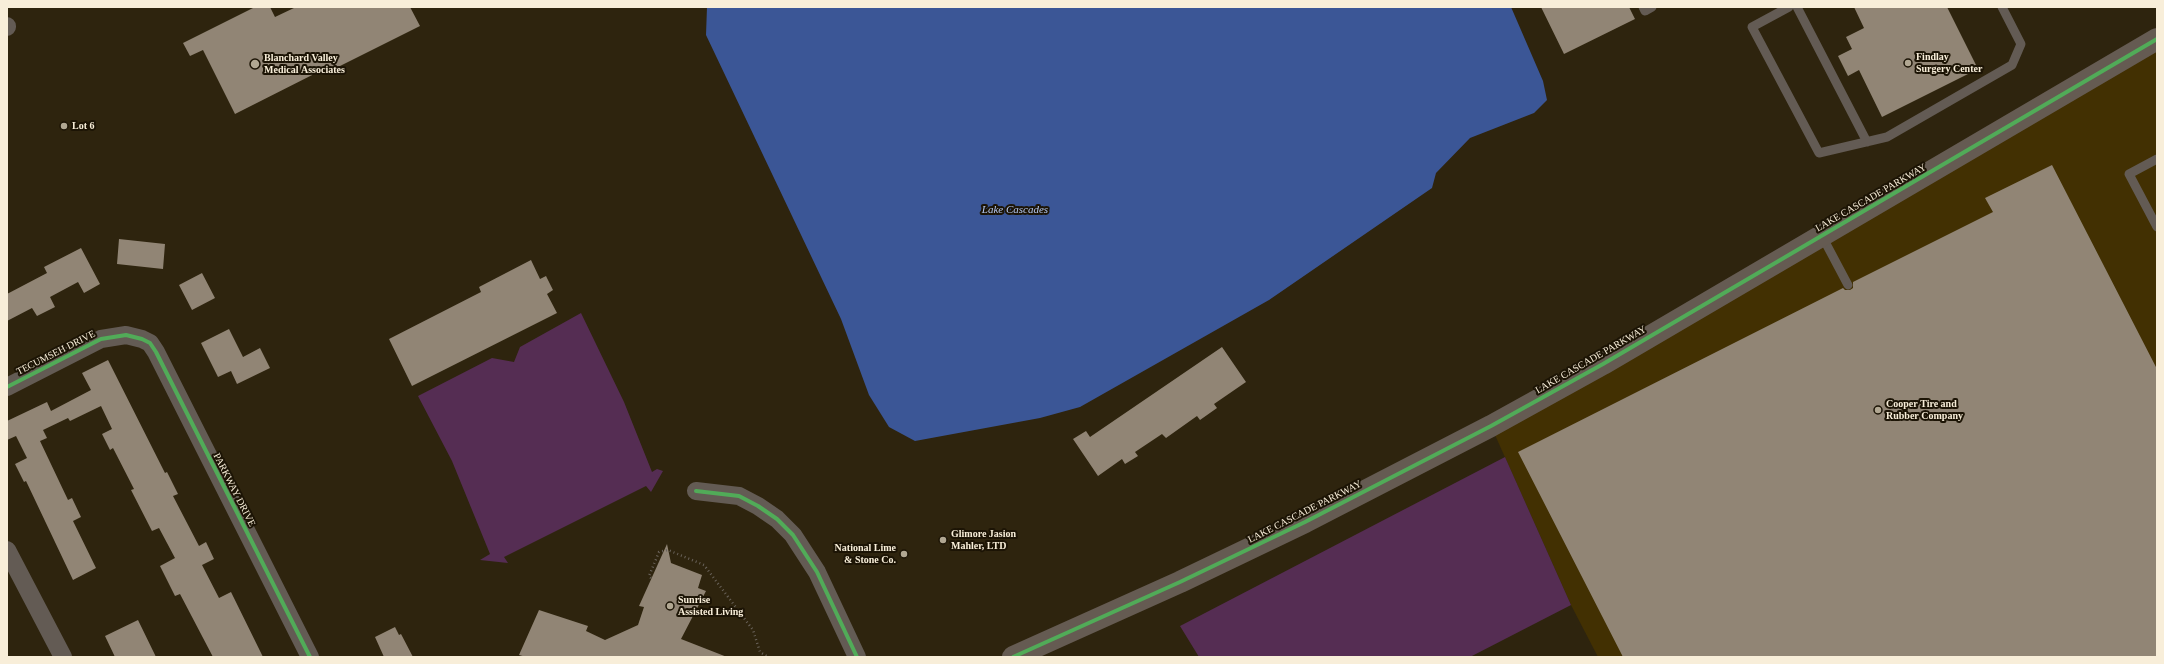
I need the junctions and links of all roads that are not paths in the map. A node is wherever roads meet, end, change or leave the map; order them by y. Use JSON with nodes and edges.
{"nodes":[{"id":1,"x":1643,"y":7,"type":"edge"},
{"id":2,"x":1652,"y":7,"type":"edge"},
{"id":3,"x":1789,"y":7,"type":"edge"},
{"id":4,"x":1797,"y":7,"type":"edge"},
{"id":5,"x":2002,"y":7,"type":"edge"},
{"id":6,"x":2157,"y":39,"type":"edge"},
{"id":7,"x":1867,"y":142,"type":"junction"},
{"id":8,"x":2157,"y":159,"type":"edge"},
{"id":9,"x":2157,"y":227,"type":"edge"},
{"id":10,"x":1822,"y":236,"type":"junction"},
{"id":11,"x":1848,"y":285,"type":"dead end"},
{"id":12,"x":137,"y":337,"type":"joint"},
{"id":13,"x":7,"y":387,"type":"edge"},
{"id":14,"x":696,"y":491,"type":"dead end"},
{"id":15,"x":7,"y":550,"type":"edge"},
{"id":16,"x":63,"y":657,"type":"edge"},
{"id":17,"x":310,"y":657,"type":"edge"},
{"id":18,"x":857,"y":657,"type":"edge"},
{"id":19,"x":1013,"y":657,"type":"edge"}],
"edges":[{"from":1,"to":2,"type":"lane"},
{"from":3,"to":7,"type":"lane"},
{"from":4,"to":7,"type":"lane"},
{"from":5,"to":7,"type":"lane"},
{"from":6,"to":10,"type":"street","name":"LAKE CASCADE PARKWAY"},
{"from":8,"to":9,"type":"lane"},
{"from":10,"to":11,"type":"lane"},
{"from":10,"to":19,"type":"street","name":"LAKE CASCADE PARKWAY"},
{"from":12,"to":13,"type":"street","name":"TECUMSEH DRIVE"},
{"from":12,"to":17,"type":"street","name":"PARKWAY DRIVE"},
{"from":14,"to":18,"type":"street"},
{"from":15,"to":16,"type":"street"}]}
